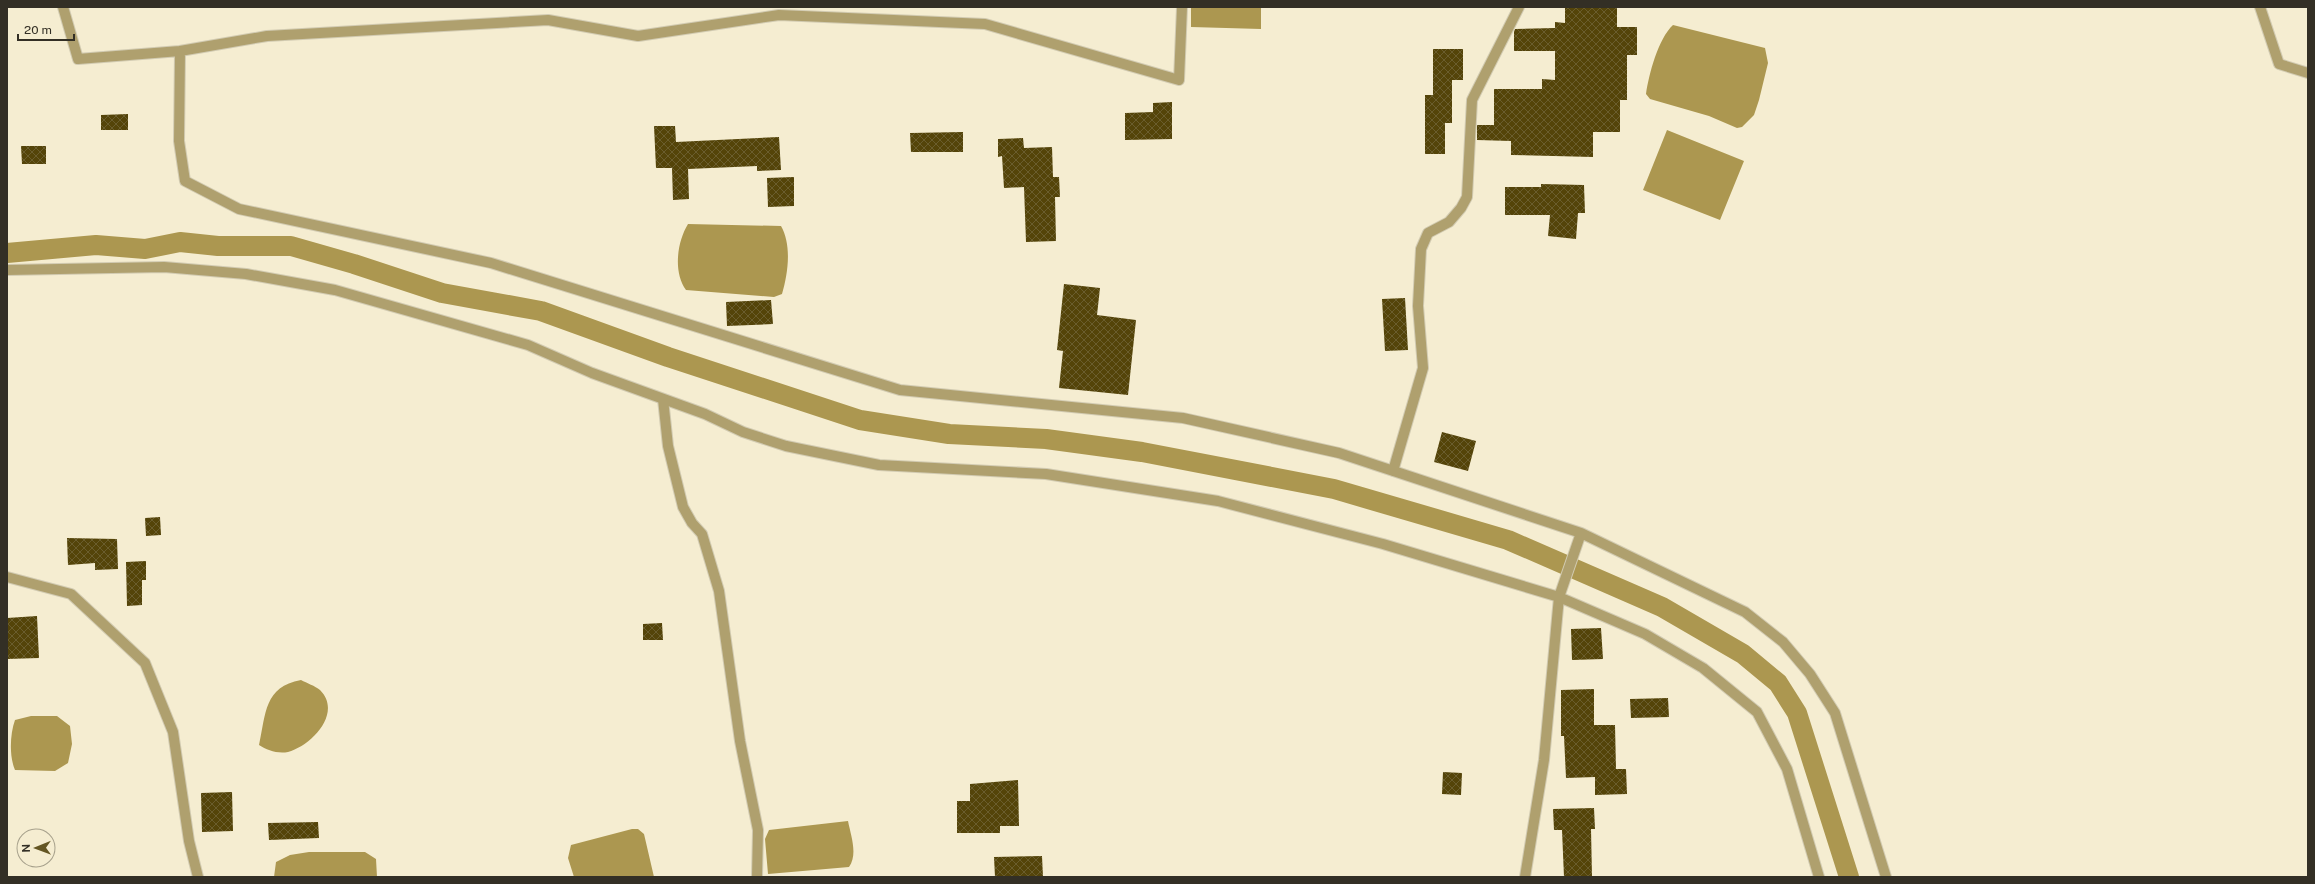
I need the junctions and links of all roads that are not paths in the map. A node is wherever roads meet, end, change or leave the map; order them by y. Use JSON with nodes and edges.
{"nodes":[{"id":1,"x":63,"y":7,"type":"edge"},
{"id":2,"x":1182,"y":7,"type":"edge"},
{"id":3,"x":1519,"y":7,"type":"edge"},
{"id":4,"x":2260,"y":7,"type":"edge"},
{"id":5,"x":180,"y":51,"type":"junction"},
{"id":6,"x":2308,"y":73,"type":"edge"},
{"id":7,"x":7,"y":270,"type":"edge"},
{"id":8,"x":663,"y":399,"type":"junction"},
{"id":9,"x":1393,"y":471,"type":"junction"},
{"id":10,"x":1581,"y":533,"type":"junction"},
{"id":11,"x":7,"y":577,"type":"edge"},
{"id":12,"x":1559,"y":597,"type":"junction"},
{"id":13,"x":198,"y":877,"type":"edge"},
{"id":14,"x":757,"y":877,"type":"edge"},
{"id":15,"x":1525,"y":877,"type":"edge"},
{"id":16,"x":1819,"y":877,"type":"edge"},
{"id":17,"x":1886,"y":877,"type":"edge"}],
"edges":[{"from":1,"to":5,"type":"street"},
{"from":2,"to":5,"type":"street"},
{"from":3,"to":9,"type":"street"},
{"from":4,"to":6,"type":"street"},
{"from":5,"to":9,"type":"street"},
{"from":7,"to":8,"type":"street"},
{"from":8,"to":12,"type":"street"},
{"from":8,"to":14,"type":"street"},
{"from":9,"to":10,"type":"street"},
{"from":10,"to":12,"type":"street"},
{"from":10,"to":17,"type":"street"},
{"from":11,"to":13,"type":"street"},
{"from":12,"to":15,"type":"street"},
{"from":12,"to":16,"type":"street"}]}
